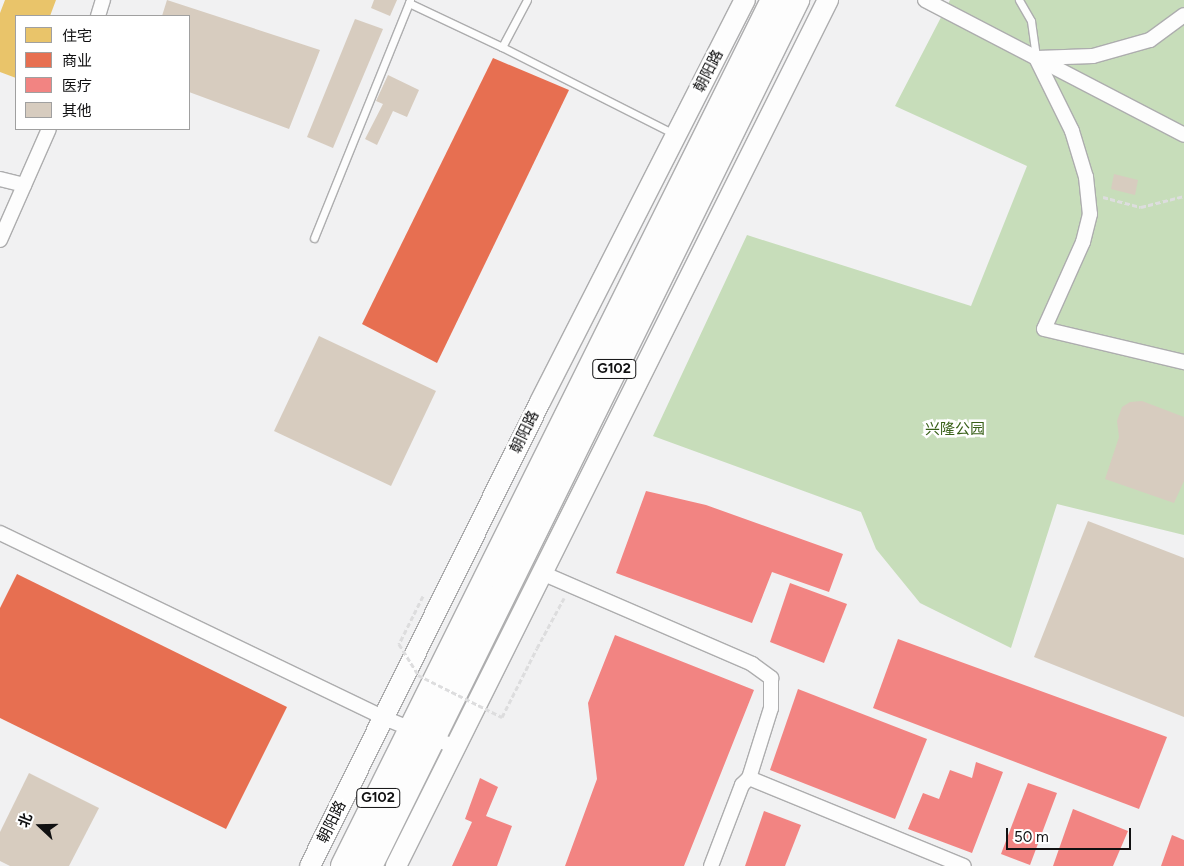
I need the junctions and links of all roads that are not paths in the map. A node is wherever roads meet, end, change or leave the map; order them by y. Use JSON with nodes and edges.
{"nodes":[{"id":1,"x":103,"y":0,"type":"edge"},
{"id":2,"x":527,"y":0,"type":"edge"},
{"id":3,"x":745,"y":0,"type":"edge"},
{"id":4,"x":774,"y":0,"type":"edge"},
{"id":5,"x":796,"y":0,"type":"edge"},
{"id":6,"x":828,"y":0,"type":"edge"},
{"id":7,"x":925,"y":0,"type":"edge"},
{"id":8,"x":1019,"y":0,"type":"edge"},
{"id":9,"x":409,"y":1,"type":"edge"},
{"id":10,"x":1184,"y":14,"type":"edge"},
{"id":11,"x":98,"y":15,"type":"edge"},
{"id":12,"x":502,"y":47,"type":"junction"},
{"id":13,"x":1036,"y":58,"type":"junction"},
{"id":14,"x":48,"y":130,"type":"edge"},
{"id":15,"x":676,"y":135,"type":"junction"},
{"id":16,"x":1184,"y":135,"type":"edge"},
{"id":17,"x":0,"y":179,"type":"edge"},
{"id":18,"x":24,"y":185,"type":"junction"},
{"id":19,"x":314,"y":238,"type":"dead end"},
{"id":20,"x":0,"y":240,"type":"edge"},
{"id":21,"x":1184,"y":362,"type":"edge"},
{"id":22,"x":0,"y":532,"type":"edge"},
{"id":23,"x":542,"y":573,"type":"junction"},
{"id":24,"x":384,"y":718,"type":"junction"},
{"id":25,"x":433,"y":738,"type":"junction"},
{"id":26,"x":749,"y":778,"type":"junction"},
{"id":27,"x":310,"y":866,"type":"edge"},
{"id":28,"x":344,"y":866,"type":"edge"},
{"id":29,"x":369,"y":866,"type":"edge"},
{"id":30,"x":396,"y":866,"type":"edge"},
{"id":31,"x":711,"y":866,"type":"edge"},
{"id":32,"x":964,"y":866,"type":"edge"}],
"edges":[{"from":1,"to":11,"type":"street"},
{"from":2,"to":12,"type":"lane"},
{"from":3,"to":15,"type":"street","name":"朝阳路"},
{"from":4,"to":25,"type":"highway","name":"朝阳路","number":"G102"},
{"from":5,"to":25,"type":"highway","name":"朝阳路","number":"G102"},
{"from":6,"to":23,"type":"street","name":"朝阳路"},
{"from":7,"to":13,"type":"street"},
{"from":8,"to":13,"type":"lane"},
{"from":9,"to":12,"type":"lane"},
{"from":9,"to":19,"type":"lane"},
{"from":10,"to":13,"type":"street"},
{"from":12,"to":15,"type":"lane"},
{"from":13,"to":16,"type":"street"},
{"from":13,"to":21,"type":"street"},
{"from":14,"to":18,"type":"street"},
{"from":15,"to":24,"type":"street","name":"朝阳路"},
{"from":17,"to":18,"type":"street"},
{"from":18,"to":20,"type":"street"},
{"from":22,"to":24,"type":"street"},
{"from":23,"to":25,"type":"street","name":"朝阳路"},
{"from":23,"to":26,"type":"street"},
{"from":24,"to":25,"type":"street"},
{"from":24,"to":27,"type":"street","name":"朝阳路"},
{"from":25,"to":28,"type":"highway","name":"朝阳路","number":"G102"},
{"from":25,"to":29,"type":"highway","name":"朝阳路","number":"G102"},
{"from":25,"to":30,"type":"street","name":"朝阳路"},
{"from":26,"to":31,"type":"street"},
{"from":26,"to":32,"type":"street"}]}
